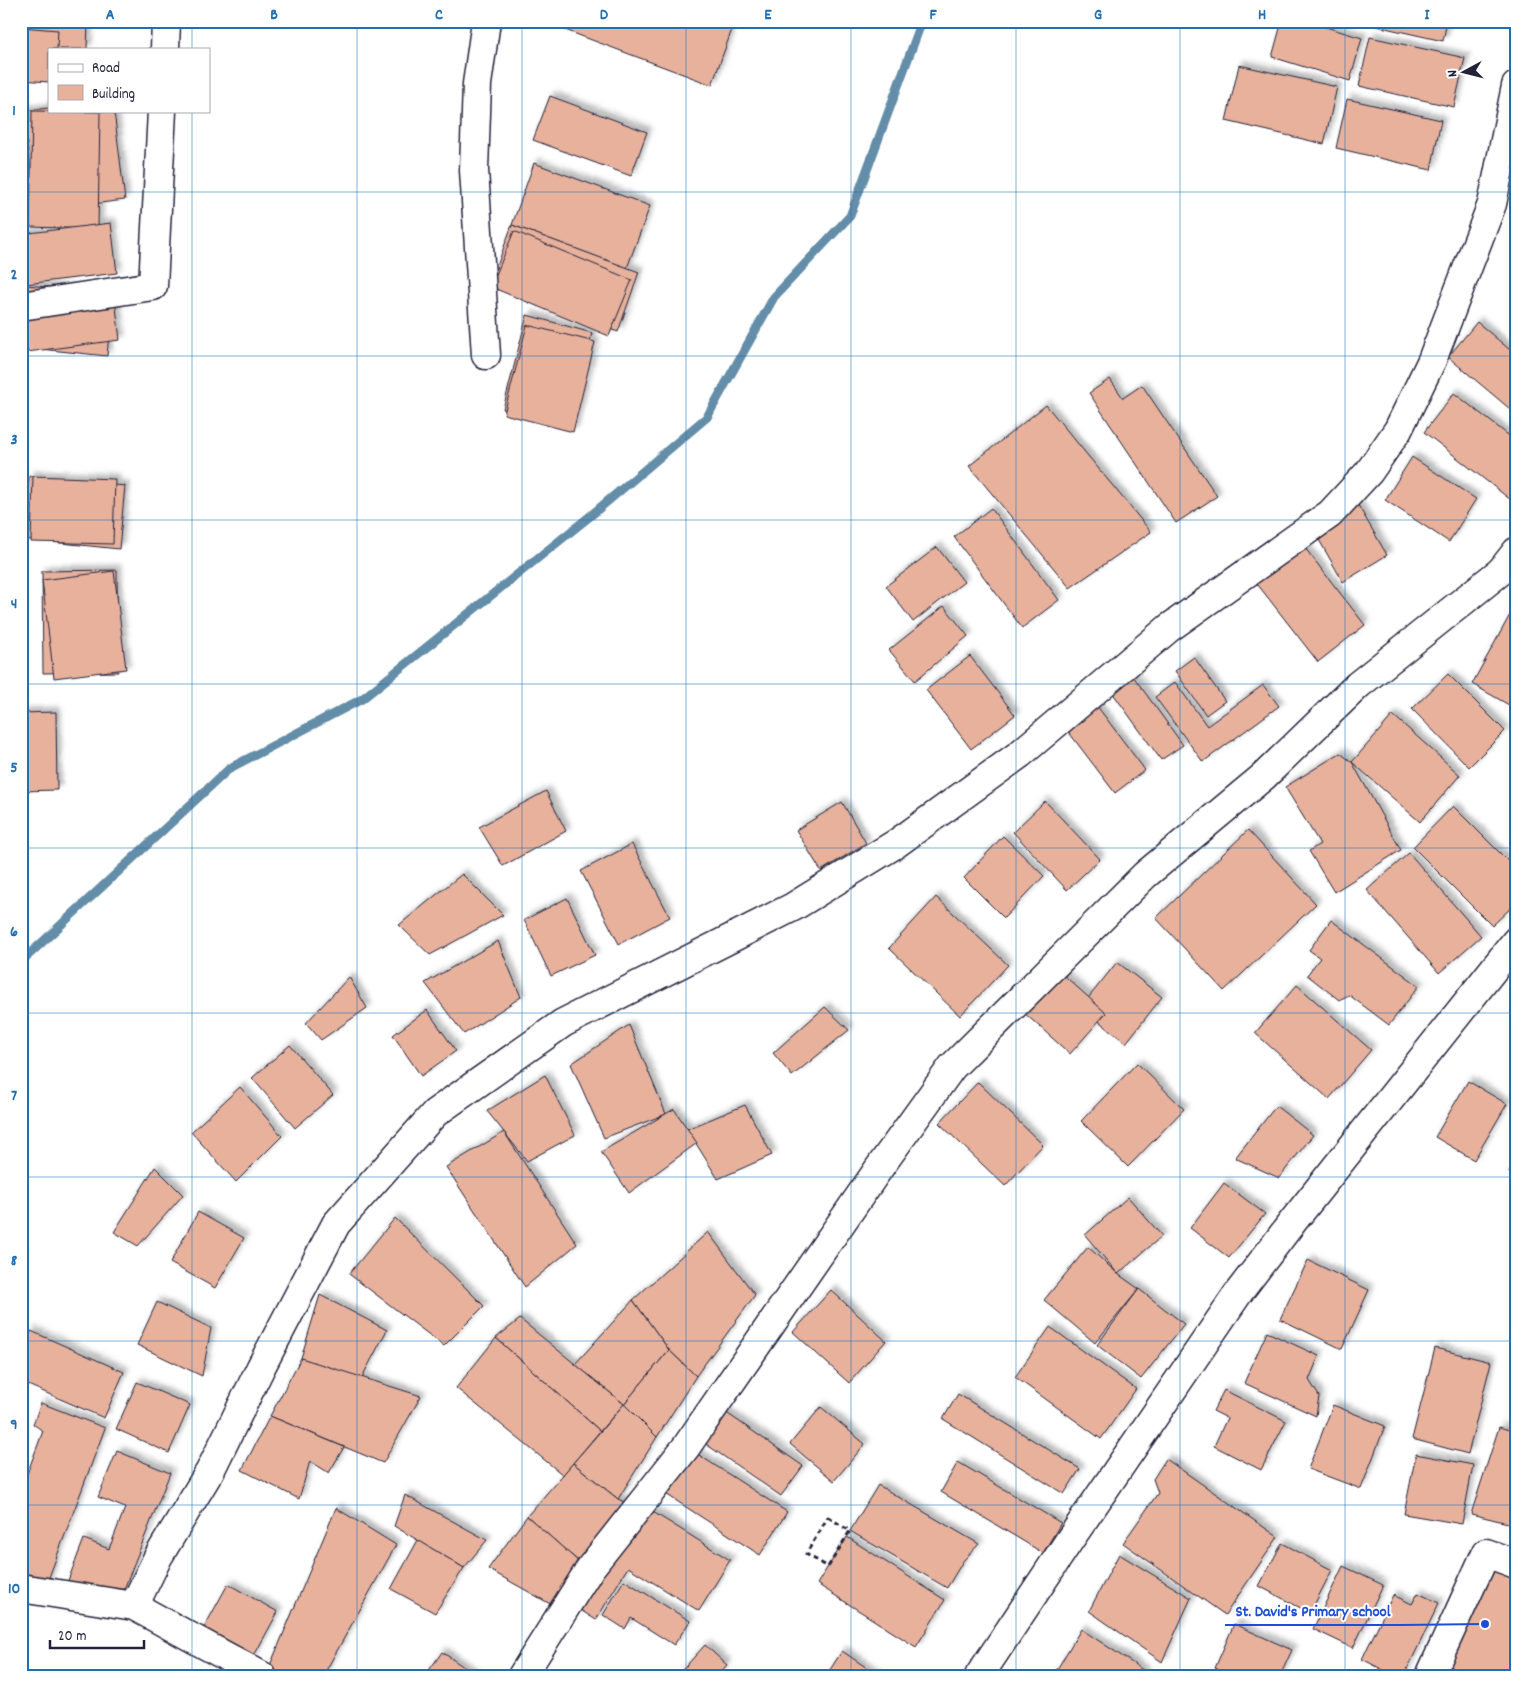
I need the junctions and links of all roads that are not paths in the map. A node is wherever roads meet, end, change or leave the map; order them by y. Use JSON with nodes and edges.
{"nodes":[{"id":1,"x":166,"y":21,"type":"edge"},
{"id":2,"x":486,"y":21,"type":"edge"},
{"id":3,"x":165,"y":48,"type":"edge"},
{"id":4,"x":1516,"y":86,"type":"edge"},
{"id":5,"x":162,"y":112,"type":"edge"},
{"id":6,"x":21,"y":306,"type":"edge"},
{"id":7,"x":486,"y":355,"type":"dead end"},
{"id":8,"x":1516,"y":552,"type":"edge"},
{"id":9,"x":1516,"y":941,"type":"edge"},
{"id":10,"x":1516,"y":1564,"type":"edge"},
{"id":11,"x":21,"y":1588,"type":"edge"},
{"id":12,"x":134,"y":1606,"type":"junction"},
{"id":13,"x":262,"y":1676,"type":"edge"},
{"id":14,"x":522,"y":1676,"type":"edge"},
{"id":15,"x":979,"y":1676,"type":"edge"},
{"id":16,"x":1430,"y":1676,"type":"edge"}],
"edges":[{"from":1,"to":3,"type":"street"},
{"from":2,"to":7,"type":"street"},
{"from":4,"to":12,"type":"street"},
{"from":5,"to":6,"type":"street"},
{"from":8,"to":14,"type":"street"},
{"from":9,"to":15,"type":"street"},
{"from":10,"to":16,"type":"street"},
{"from":11,"to":12,"type":"street"},
{"from":12,"to":13,"type":"street"}]}
